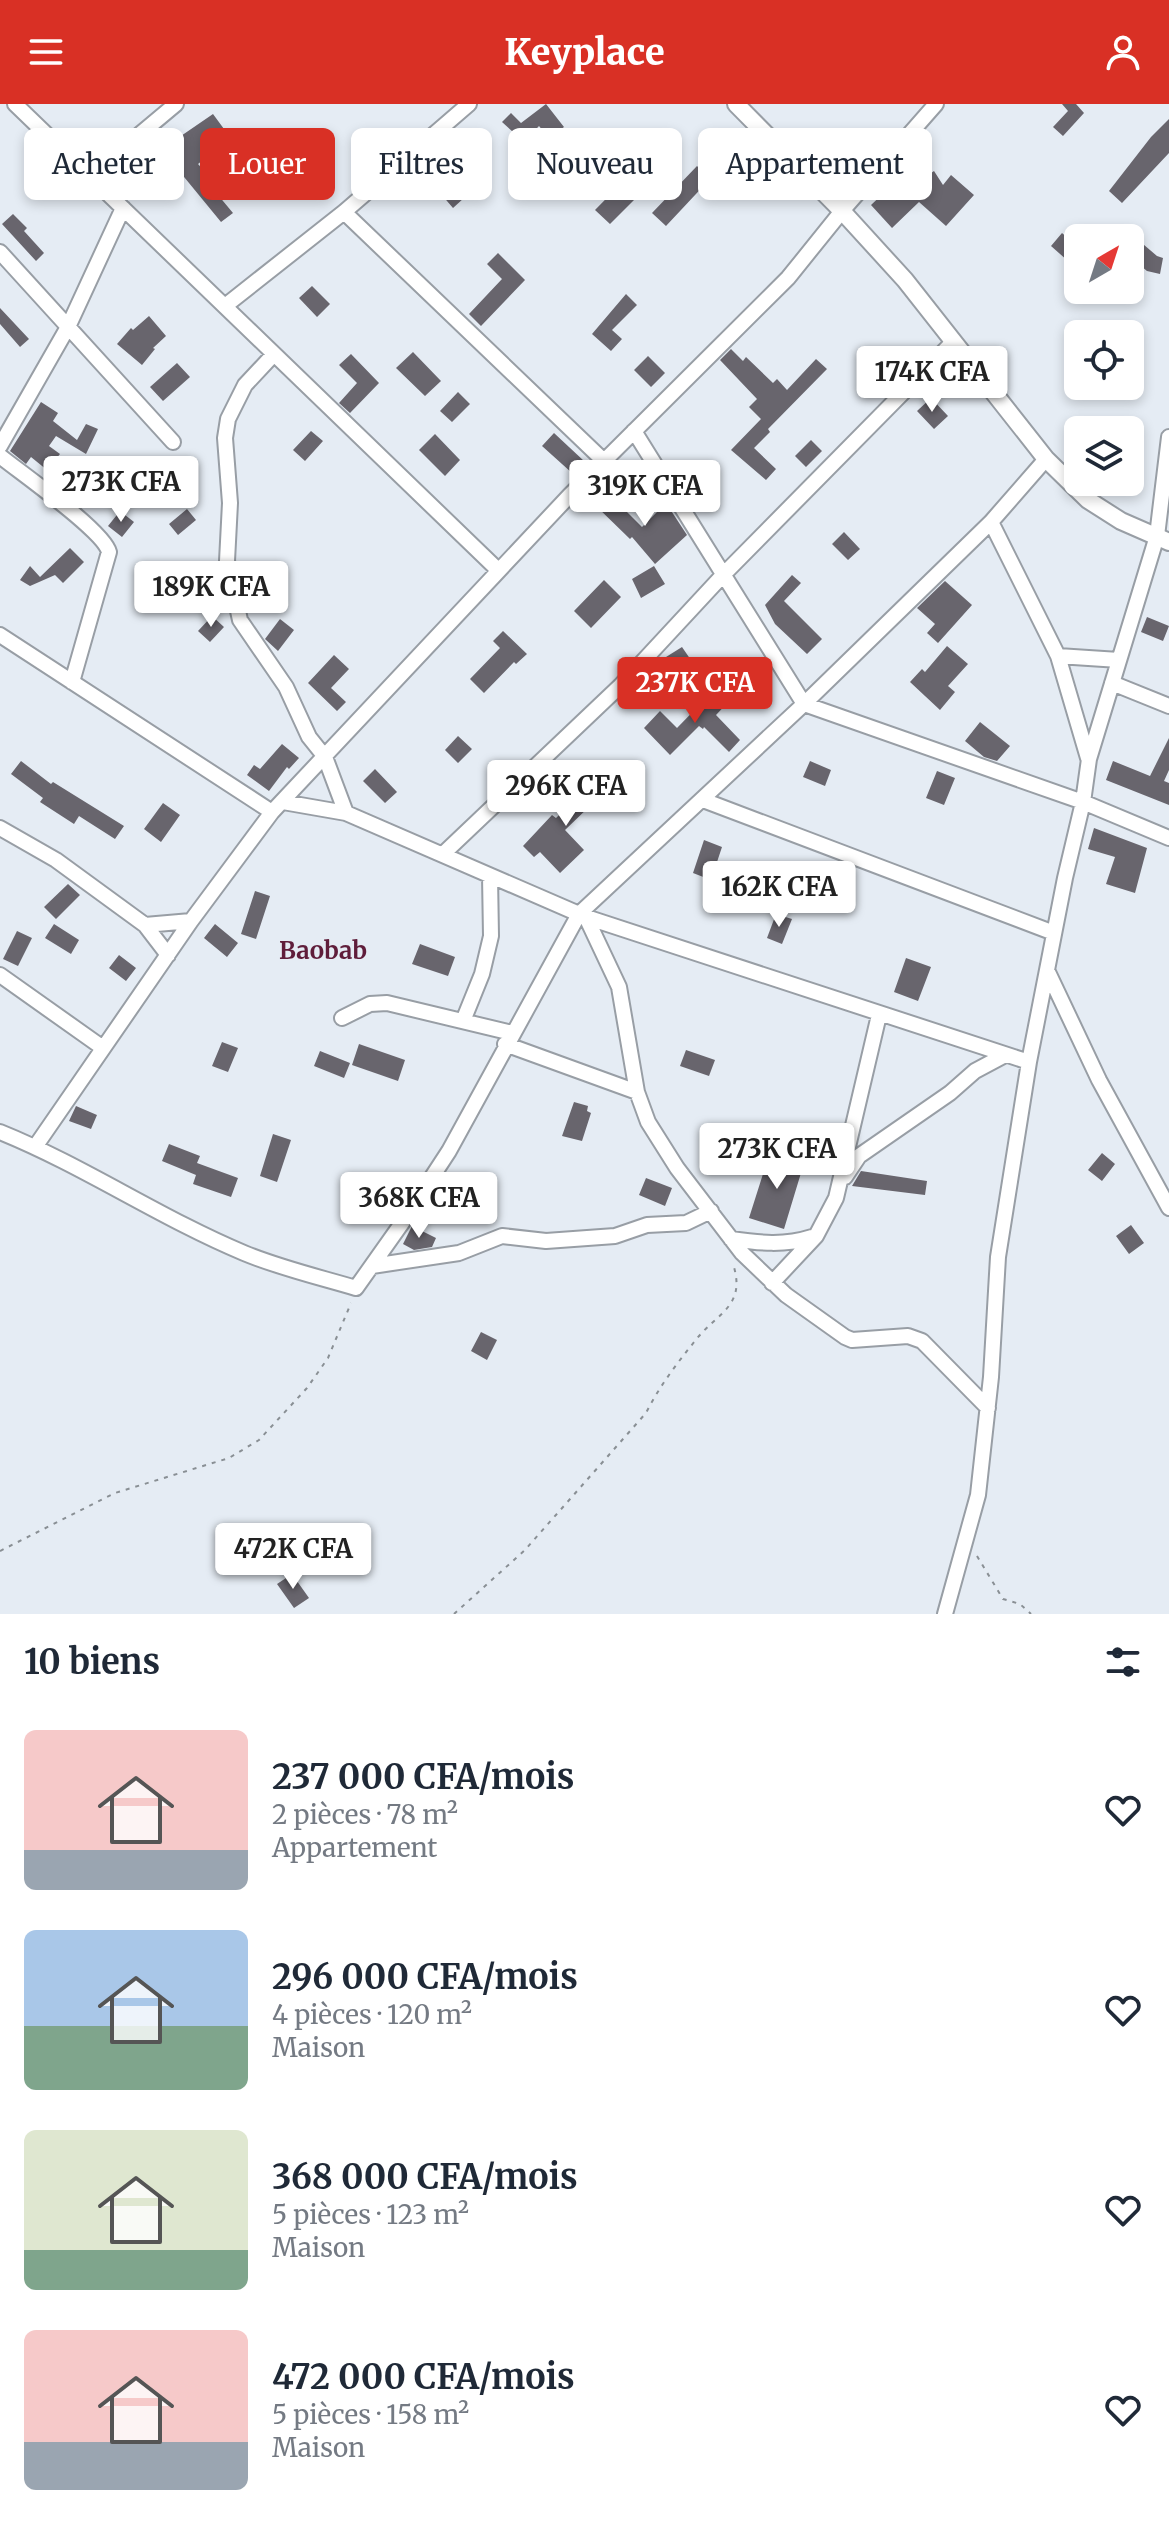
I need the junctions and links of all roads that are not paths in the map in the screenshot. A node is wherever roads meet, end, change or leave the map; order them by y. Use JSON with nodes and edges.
{"nodes":[{"id":1,"x":15,"y":104,"type":"edge"},
{"id":2,"x":176,"y":104,"type":"edge"},
{"id":3,"x":469,"y":104,"type":"edge"},
{"id":4,"x":737,"y":104,"type":"edge"},
{"id":5,"x":936,"y":104,"type":"edge"},
{"id":6,"x":40,"y":128,"type":"edge"},
{"id":7,"x":147,"y":128,"type":"edge"},
{"id":8,"x":115,"y":200,"type":"edge"},
{"id":9,"x":123,"y":208,"type":"junction"},
{"id":10,"x":842,"y":211,"type":"junction"},
{"id":11,"x":344,"y":212,"type":"junction"},
{"id":12,"x":0,"y":252,"type":"edge"},
{"id":13,"x":225,"y":306,"type":"junction"},
{"id":14,"x":68,"y":327,"type":"junction"},
{"id":15,"x":953,"y":342,"type":"junction"},
{"id":16,"x":274,"y":354,"type":"junction"},
{"id":17,"x":634,"y":431,"type":"junction"},
{"id":18,"x":1169,"y":437,"type":"edge"},
{"id":19,"x":173,"y":442,"type":"dead end"},
{"id":20,"x":0,"y":446,"type":"edge"},
{"id":21,"x":0,"y":456,"type":"edge"},
{"id":22,"x":1046,"y":459,"type":"junction"},
{"id":23,"x":605,"y":462,"type":"junction"},
{"id":24,"x":991,"y":522,"type":"junction"},
{"id":25,"x":1163,"y":539,"type":"edge"},
{"id":26,"x":498,"y":570,"type":"junction"},
{"id":27,"x":723,"y":575,"type":"junction"},
{"id":28,"x":0,"y":635,"type":"edge"},
{"id":29,"x":1058,"y":656,"type":"junction"},
{"id":30,"x":1119,"y":660,"type":"junction"},
{"id":31,"x":72,"y":682,"type":"junction"},
{"id":32,"x":1112,"y":683,"type":"junction"},
{"id":33,"x":804,"y":704,"type":"junction"},
{"id":34,"x":1169,"y":706,"type":"edge"},
{"id":35,"x":325,"y":757,"type":"junction"},
{"id":36,"x":1089,"y":759,"type":"junction"},
{"id":37,"x":703,"y":800,"type":"junction"},
{"id":38,"x":1083,"y":802,"type":"junction"},
{"id":39,"x":278,"y":807,"type":"junction"},
{"id":40,"x":346,"y":813,"type":"junction"},
{"id":41,"x":0,"y":828,"type":"edge"},
{"id":42,"x":1169,"y":838,"type":"edge"},
{"id":43,"x":443,"y":854,"type":"junction"},
{"id":44,"x":490,"y":876,"type":"junction"},
{"id":45,"x":582,"y":916,"type":"junction"},
{"id":46,"x":191,"y":921,"type":"junction"},
{"id":47,"x":145,"y":925,"type":"junction"},
{"id":48,"x":1054,"y":933,"type":"junction"},
{"id":49,"x":168,"y":955,"type":"junction"},
{"id":50,"x":1047,"y":970,"type":"junction"},
{"id":51,"x":0,"y":975,"type":"edge"},
{"id":52,"x":879,"y":1015,"type":"junction"},
{"id":53,"x":342,"y":1018,"type":"dead end"},
{"id":54,"x":463,"y":1021,"type":"junction"},
{"id":55,"x":508,"y":1039,"type":"junction"},
{"id":56,"x":103,"y":1048,"type":"junction"},
{"id":57,"x":1005,"y":1055,"type":"junction"},
{"id":58,"x":1029,"y":1062,"type":"junction"},
{"id":59,"x":637,"y":1092,"type":"junction"},
{"id":60,"x":0,"y":1132,"type":"edge"},
{"id":61,"x":35,"y":1147,"type":"junction"},
{"id":62,"x":839,"y":1187,"type":"junction"},
{"id":63,"x":1169,"y":1208,"type":"edge"},
{"id":64,"x":711,"y":1211,"type":"junction"},
{"id":65,"x":816,"y":1236,"type":"junction"},
{"id":66,"x":731,"y":1239,"type":"junction"},
{"id":67,"x":372,"y":1266,"type":"junction"},
{"id":68,"x":772,"y":1283,"type":"junction"},
{"id":69,"x":988,"y":1408,"type":"junction"},
{"id":70,"x":945,"y":1614,"type":"edge"}],
"edges":[{"from":1,"to":6,"type":"street"},
{"from":2,"to":7,"type":"street"},
{"from":3,"to":11,"type":"street"},
{"from":4,"to":10,"type":"street"},
{"from":5,"to":10,"type":"street"},
{"from":8,"to":9,"type":"street"},
{"from":9,"to":13,"type":"street"},
{"from":9,"to":14,"type":"street"},
{"from":10,"to":15,"type":"street"},
{"from":10,"to":17,"type":"street"},
{"from":11,"to":13,"type":"street"},
{"from":11,"to":23,"type":"street"},
{"from":12,"to":14,"type":"street"},
{"from":13,"to":16,"type":"street"},
{"from":14,"to":19,"type":"street"},
{"from":14,"to":20,"type":"street"},
{"from":15,"to":22,"type":"street"},
{"from":15,"to":27,"type":"street"},
{"from":16,"to":26,"type":"street"},
{"from":16,"to":35,"type":"street"},
{"from":17,"to":23,"type":"street"},
{"from":17,"to":27,"type":"street"},
{"from":18,"to":25,"type":"street"},
{"from":21,"to":31,"type":"street"},
{"from":22,"to":24,"type":"street"},
{"from":22,"to":25,"type":"street"},
{"from":23,"to":26,"type":"street"},
{"from":24,"to":29,"type":"street"},
{"from":24,"to":33,"type":"street"},
{"from":25,"to":30,"type":"street"},
{"from":26,"to":35,"type":"street"},
{"from":27,"to":33,"type":"street"},
{"from":27,"to":43,"type":"street"},
{"from":28,"to":31,"type":"street"},
{"from":29,"to":30,"type":"street"},
{"from":29,"to":36,"type":"street"},
{"from":30,"to":32,"type":"street"},
{"from":31,"to":39,"type":"street"},
{"from":32,"to":34,"type":"street"},
{"from":32,"to":36,"type":"street"},
{"from":33,"to":37,"type":"street"},
{"from":33,"to":38,"type":"street"},
{"from":35,"to":39,"type":"street"},
{"from":35,"to":40,"type":"street"},
{"from":36,"to":38,"type":"street"},
{"from":37,"to":45,"type":"street"},
{"from":37,"to":48,"type":"street"},
{"from":38,"to":42,"type":"street"},
{"from":38,"to":48,"type":"street"},
{"from":39,"to":40,"type":"street"},
{"from":39,"to":46,"type":"street"},
{"from":40,"to":43,"type":"street"},
{"from":41,"to":47,"type":"street"},
{"from":43,"to":44,"type":"street"},
{"from":44,"to":45,"type":"street"},
{"from":44,"to":54,"type":"street"},
{"from":45,"to":52,"type":"street"},
{"from":45,"to":55,"type":"street"},
{"from":45,"to":59,"type":"street"},
{"from":46,"to":47,"type":"street"},
{"from":46,"to":49,"type":"street"},
{"from":47,"to":49,"type":"street"},
{"from":48,"to":50,"type":"street"},
{"from":49,"to":56,"type":"street"},
{"from":50,"to":58,"type":"street"},
{"from":50,"to":63,"type":"street"},
{"from":51,"to":56,"type":"street"},
{"from":52,"to":57,"type":"street"},
{"from":52,"to":62,"type":"street"},
{"from":53,"to":54,"type":"street"},
{"from":54,"to":55,"type":"street"},
{"from":55,"to":59,"type":"street"},
{"from":55,"to":67,"type":"street"},
{"from":56,"to":61,"type":"street"},
{"from":57,"to":58,"type":"street"},
{"from":57,"to":62,"type":"street"},
{"from":58,"to":69,"type":"street"},
{"from":59,"to":64,"type":"street"},
{"from":60,"to":61,"type":"street"},
{"from":61,"to":67,"type":"street"},
{"from":62,"to":65,"type":"street"},
{"from":64,"to":66,"type":"street"},
{"from":64,"to":67,"type":"street"},
{"from":65,"to":66,"type":"street"},
{"from":65,"to":68,"type":"street"},
{"from":66,"to":68,"type":"street"},
{"from":68,"to":69,"type":"street"},
{"from":69,"to":70,"type":"street"}]}
